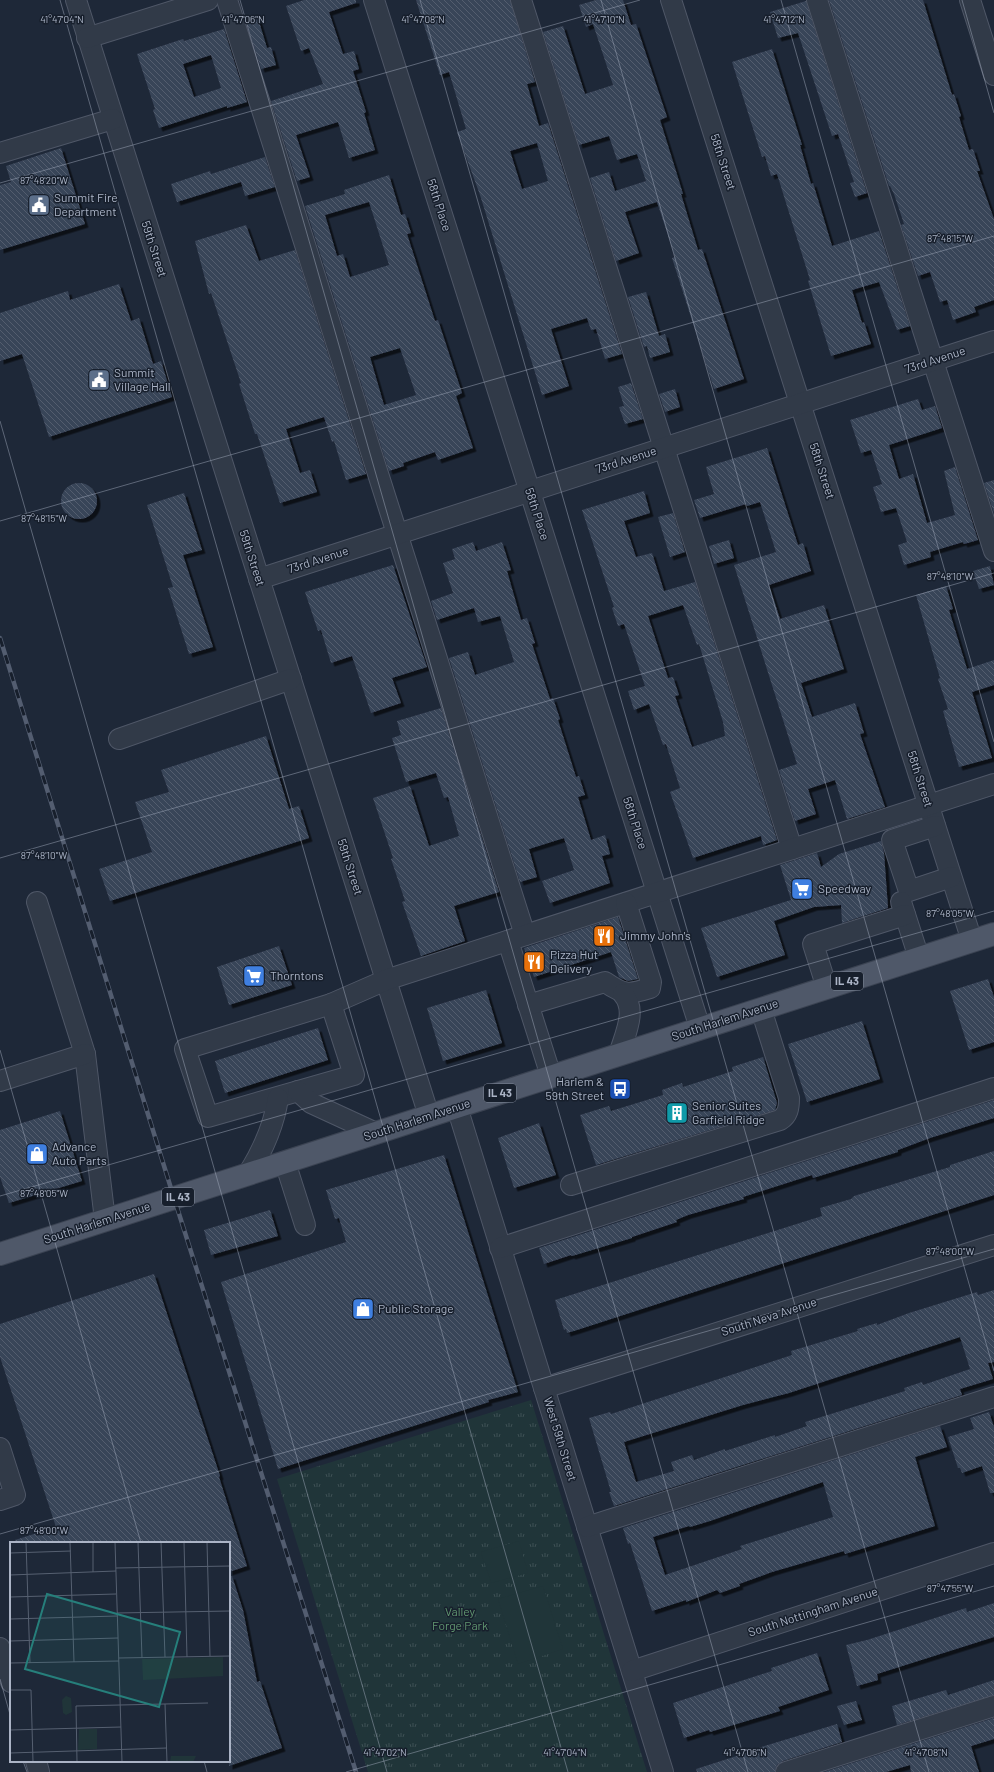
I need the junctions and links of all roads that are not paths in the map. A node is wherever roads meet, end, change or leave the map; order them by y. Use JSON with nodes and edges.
{"nodes":[{"id":1,"x":76,"y":0,"type":"edge"},
{"id":2,"x":208,"y":0,"type":"edge"},
{"id":3,"x":227,"y":0,"type":"edge"},
{"id":4,"x":374,"y":0,"type":"edge"},
{"id":5,"x":521,"y":0,"type":"edge"},
{"id":6,"x":671,"y":0,"type":"edge"},
{"id":7,"x":817,"y":0,"type":"edge"},
{"id":8,"x":970,"y":0,"type":"edge"},
{"id":9,"x":88,"y":38,"type":"junction"},
{"id":10,"x":994,"y":74,"type":"edge"},
{"id":11,"x":113,"y":119,"type":"junction"},
{"id":12,"x":0,"y":153,"type":"edge"},
{"id":13,"x":994,"y":341,"type":"edge"},
{"id":14,"x":933,"y":360,"type":"junction"},
{"id":15,"x":800,"y":403,"type":"junction"},
{"id":16,"x":664,"y":448,"type":"junction"},
{"id":17,"x":530,"y":491,"type":"junction"},
{"id":18,"x":397,"y":534,"type":"junction"},
{"id":19,"x":994,"y":551,"type":"edge"},
{"id":20,"x":259,"y":579,"type":"junction"},
{"id":21,"x":290,"y":679,"type":"junction"},
{"id":22,"x":119,"y":739,"type":"dead end"},
{"id":23,"x":994,"y":784,"type":"edge"},
{"id":24,"x":928,"y":806,"type":"junction"},
{"id":25,"x":935,"y":826,"type":"junction"},
{"id":26,"x":792,"y":849,"type":"junction"},
{"id":27,"x":951,"y":877,"type":"junction"},
{"id":28,"x":909,"y":891,"type":"junction"},
{"id":29,"x":657,"y":893,"type":"junction"},
{"id":30,"x":37,"y":902,"type":"dead end"},
{"id":31,"x":626,"y":903,"type":"junction"},
{"id":32,"x":905,"y":914,"type":"junction"},
{"id":33,"x":994,"y":934,"type":"edge"},
{"id":34,"x":516,"y":938,"type":"junction"},
{"id":35,"x":972,"y":941,"type":"junction"},
{"id":36,"x":919,"y":958,"type":"junction"},
{"id":37,"x":386,"y":980,"type":"junction"},
{"id":38,"x":827,"y":988,"type":"junction"},
{"id":39,"x":623,"y":994,"type":"junction"},
{"id":40,"x":331,"y":1004,"type":"junction"},
{"id":41,"x":528,"y":1005,"type":"junction"},
{"id":42,"x":761,"y":1009,"type":"junction"},
{"id":43,"x":700,"y":1028,"type":"junction"},
{"id":44,"x":85,"y":1054,"type":"junction"},
{"id":45,"x":619,"y":1055,"type":"junction"},
{"id":46,"x":551,"y":1076,"type":"junction"},
{"id":47,"x":0,"y":1081,"type":"edge"},
{"id":48,"x":994,"y":1088,"type":"edge"},
{"id":49,"x":298,"y":1091,"type":"junction"},
{"id":50,"x":278,"y":1098,"type":"junction"},
{"id":51,"x":457,"y":1107,"type":"junction"},
{"id":52,"x":429,"y":1116,"type":"junction"},
{"id":53,"x":376,"y":1133,"type":"junction"},
{"id":54,"x":285,"y":1162,"type":"junction"},
{"id":55,"x":248,"y":1174,"type":"junction"},
{"id":56,"x":571,"y":1185,"type":"dead end"},
{"id":57,"x":105,"y":1220,"type":"junction"},
{"id":58,"x":305,"y":1225,"type":"dead end"},
{"id":59,"x":994,"y":1245,"type":"edge"},
{"id":60,"x":500,"y":1248,"type":"junction"},
{"id":61,"x":0,"y":1254,"type":"edge"},
{"id":62,"x":544,"y":1388,"type":"junction"},
{"id":63,"x":994,"y":1396,"type":"edge"},
{"id":64,"x":0,"y":1448,"type":"edge"},
{"id":65,"x":0,"y":1500,"type":"edge"},
{"id":66,"x":587,"y":1527,"type":"junction"},
{"id":67,"x":994,"y":1553,"type":"edge"},
{"id":68,"x":0,"y":1648,"type":"edge"},
{"id":69,"x":632,"y":1671,"type":"junction"},
{"id":70,"x":10,"y":1679,"type":"edge"},
{"id":71,"x":994,"y":1706,"type":"edge"},
{"id":72,"x":36,"y":1762,"type":"edge"},
{"id":73,"x":39,"y":1772,"type":"edge"},
{"id":74,"x":664,"y":1772,"type":"edge"},
{"id":75,"x":786,"y":1772,"type":"edge"}],
"edges":[{"from":1,"to":9,"type":"street","name":"59th Street"},
{"from":2,"to":9,"type":"street"},
{"from":3,"to":18,"type":"street"},
{"from":4,"to":17,"type":"street","name":"58th Place"},
{"from":5,"to":16,"type":"street"},
{"from":6,"to":15,"type":"street","name":"58th Street"},
{"from":7,"to":14,"type":"street"},
{"from":8,"to":10,"type":"street"},
{"from":9,"to":11,"type":"street","name":"59th Street"},
{"from":11,"to":12,"type":"street"},
{"from":11,"to":20,"type":"street","name":"59th Street"},
{"from":13,"to":14,"type":"street","name":"73rd Avenue"},
{"from":14,"to":15,"type":"street","name":"73rd Avenue"},
{"from":14,"to":19,"type":"street"},
{"from":15,"to":16,"type":"street","name":"73rd Avenue"},
{"from":15,"to":24,"type":"street","name":"58th Street"},
{"from":16,"to":17,"type":"street","name":"73rd Avenue"},
{"from":16,"to":26,"type":"street"},
{"from":17,"to":18,"type":"street","name":"73rd Avenue"},
{"from":17,"to":29,"type":"street","name":"58th Place"},
{"from":18,"to":20,"type":"street","name":"73rd Avenue"},
{"from":18,"to":34,"type":"street"},
{"from":20,"to":21,"type":"street","name":"59th Street"},
{"from":21,"to":22,"type":"street"},
{"from":21,"to":37,"type":"street","name":"59th Street"},
{"from":23,"to":24,"type":"street"},
{"from":24,"to":25,"type":"street","name":"58th Street"},
{"from":24,"to":26,"type":"street"},
{"from":25,"to":27,"type":"street","name":"58th Street"},
{"from":25,"to":28,"type":"street"},
{"from":26,"to":29,"type":"street"},
{"from":27,"to":28,"type":"street"},
{"from":27,"to":35,"type":"street","name":"58th Street"},
{"from":28,"to":32,"type":"street"},
{"from":29,"to":31,"type":"street"},
{"from":29,"to":43,"type":"street","name":"58th Place"},
{"from":30,"to":44,"type":"street"},
{"from":31,"to":34,"type":"street"},
{"from":31,"to":39,"type":"street"},
{"from":32,"to":36,"type":"street"},
{"from":32,"to":38,"type":"street"},
{"from":33,"to":35,"type":"main road","name":"South Harlem Avenue","number":"IL 43"},
{"from":34,"to":37,"type":"street"},
{"from":34,"to":41,"type":"street"},
{"from":35,"to":36,"type":"main road","name":"South Harlem Avenue","number":"IL 43"},
{"from":36,"to":38,"type":"main road","name":"South Harlem Avenue","number":"IL 43"},
{"from":37,"to":40,"type":"street"},
{"from":37,"to":52,"type":"street","name":"59th Street"},
{"from":38,"to":42,"type":"main road","name":"South Harlem Avenue","number":"IL 43"},
{"from":39,"to":41,"type":"street"},
{"from":39,"to":45,"type":"street"},
{"from":40,"to":49,"type":"street"},
{"from":40,"to":50,"type":"street"},
{"from":41,"to":46,"type":"street"},
{"from":42,"to":43,"type":"main road","name":"South Harlem Avenue","number":"IL 43"},
{"from":42,"to":56,"type":"street"},
{"from":43,"to":45,"type":"main road","name":"South Harlem Avenue","number":"IL 43"},
{"from":44,"to":47,"type":"street"},
{"from":44,"to":57,"type":"street"},
{"from":45,"to":46,"type":"main road","name":"South Harlem Avenue","number":"IL 43"},
{"from":46,"to":51,"type":"main road","name":"South Harlem Avenue","number":"IL 43"},
{"from":48,"to":60,"type":"street"},
{"from":49,"to":50,"type":"street"},
{"from":49,"to":53,"type":"street"},
{"from":50,"to":55,"type":"street"},
{"from":51,"to":52,"type":"main road","name":"South Harlem Avenue","number":"IL 43"},
{"from":51,"to":60,"type":"street","name":"West 59th Street"},
{"from":52,"to":53,"type":"main road","name":"South Harlem Avenue","number":"IL 43"},
{"from":53,"to":54,"type":"main road","name":"South Harlem Avenue","number":"IL 43"},
{"from":54,"to":55,"type":"main road","name":"South Harlem Avenue","number":"IL 43"},
{"from":54,"to":58,"type":"street"},
{"from":55,"to":57,"type":"main road","name":"South Harlem Avenue","number":"IL 43"},
{"from":57,"to":61,"type":"main road","name":"South Harlem Avenue","number":"IL 43"},
{"from":59,"to":62,"type":"street","name":"South Neva Avenue"},
{"from":60,"to":62,"type":"street","name":"West 59th Street"},
{"from":62,"to":66,"type":"street","name":"West 59th Street"},
{"from":63,"to":66,"type":"street"},
{"from":64,"to":65,"type":"street"},
{"from":66,"to":69,"type":"street","name":"West 59th Street"},
{"from":67,"to":69,"type":"street","name":"South Nottingham Avenue"},
{"from":68,"to":70,"type":"street"},
{"from":69,"to":74,"type":"street","name":"West 59th Street"},
{"from":71,"to":75,"type":"street"},
{"from":72,"to":73,"type":"street"}]}
